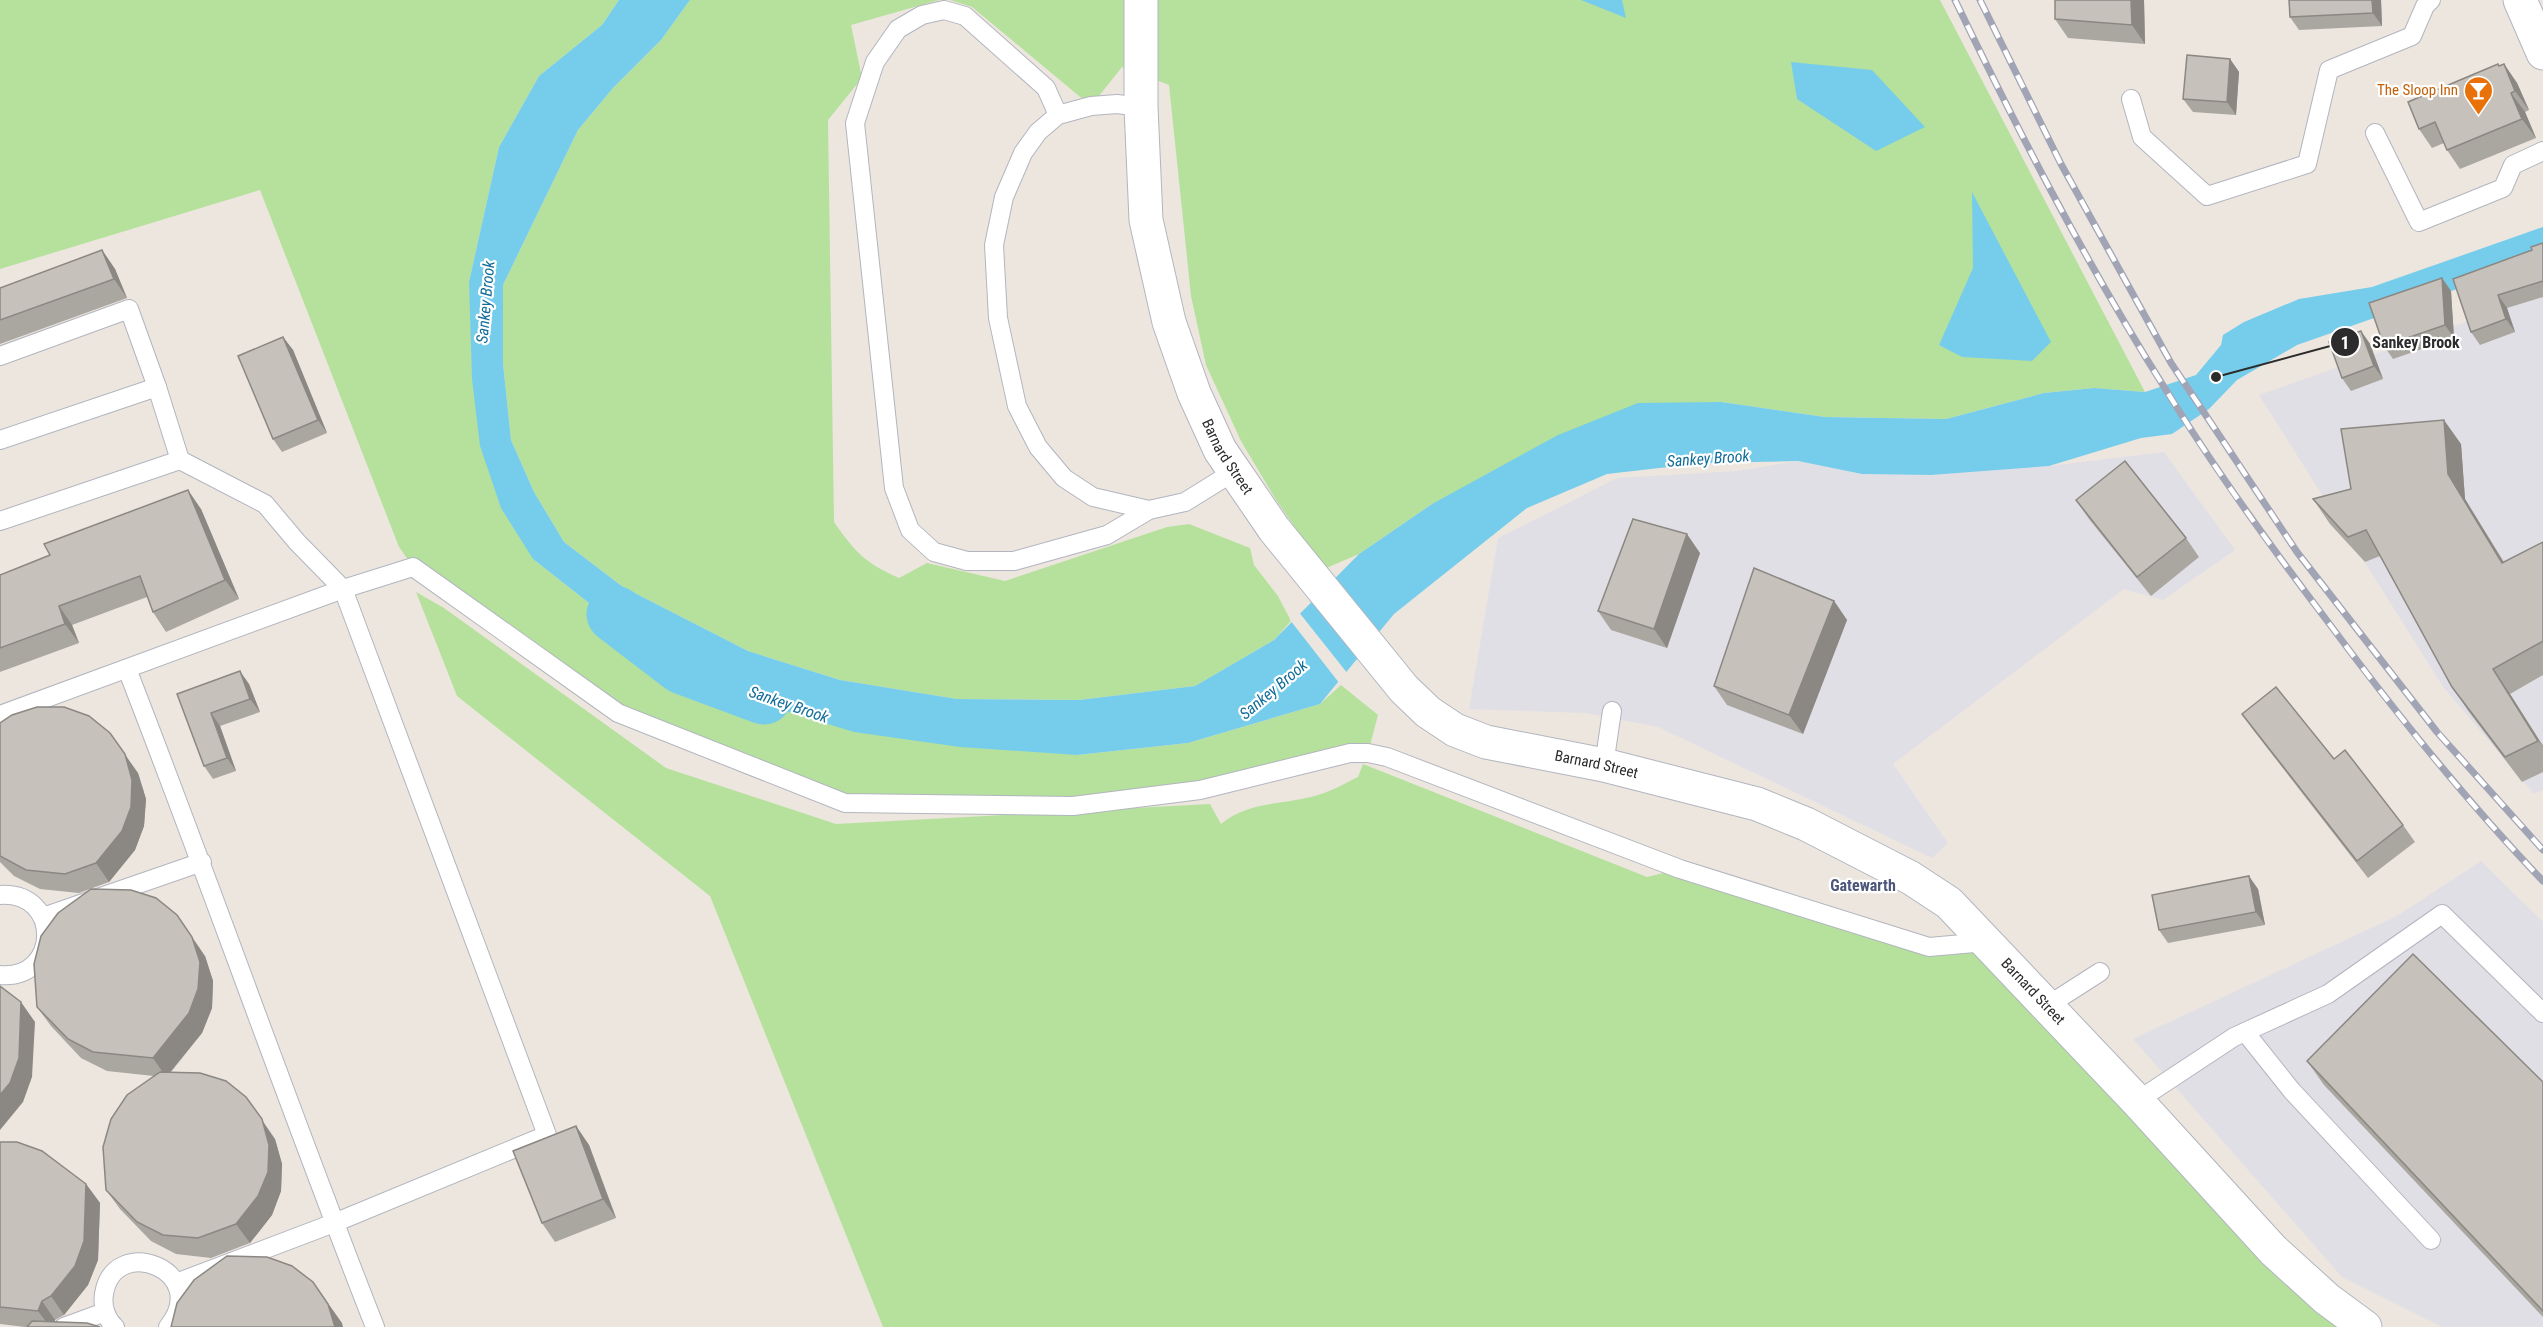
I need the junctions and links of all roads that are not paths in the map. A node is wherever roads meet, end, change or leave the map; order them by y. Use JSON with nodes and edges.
{"nodes":[{"id":1,"x":1141,"y":0,"type":"edge"},
{"id":2,"x":2431,"y":0,"type":"edge"},
{"id":3,"x":2520,"y":0,"type":"edge"},
{"id":4,"x":2543,"y":53,"type":"edge"},
{"id":5,"x":2132,"y":99,"type":"dead end"},
{"id":6,"x":1142,"y":107,"type":"junction"},
{"id":7,"x":1058,"y":115,"type":"junction"},
{"id":8,"x":2375,"y":133,"type":"dead end"},
{"id":9,"x":2543,"y":151,"type":"edge"},
{"id":10,"x":0,"y":356,"type":"edge"},
{"id":11,"x":157,"y":387,"type":"junction"},
{"id":12,"x":0,"y":440,"type":"edge"},
{"id":13,"x":180,"y":460,"type":"junction"},
{"id":14,"x":1235,"y":471,"type":"junction"},
{"id":15,"x":1149,"y":510,"type":"junction"},
{"id":16,"x":0,"y":521,"type":"edge"},
{"id":17,"x":343,"y":589,"type":"junction"},
{"id":18,"x":127,"y":669,"type":"junction"},
{"id":19,"x":1612,"y":711,"type":"dead end"},
{"id":20,"x":0,"y":716,"type":"edge"},
{"id":21,"x":1604,"y":765,"type":"junction"},
{"id":22,"x":202,"y":862,"type":"junction"},
{"id":23,"x":0,"y":895,"type":"edge"},
{"id":24,"x":43,"y":917,"type":"junction"},
{"id":25,"x":1986,"y":942,"type":"junction"},
{"id":26,"x":2100,"y":972,"type":"dead end"},
{"id":27,"x":0,"y":975,"type":"edge"},
{"id":28,"x":2047,"y":1006,"type":"junction"},
{"id":29,"x":2543,"y":1013,"type":"edge"},
{"id":30,"x":2245,"y":1032,"type":"junction"},
{"id":31,"x":2138,"y":1101,"type":"junction"},
{"id":32,"x":334,"y":1223,"type":"junction"},
{"id":33,"x":2431,"y":1240,"type":"dead end"},
{"id":34,"x":176,"y":1283,"type":"junction"},
{"id":35,"x":110,"y":1320,"type":"edge"},
{"id":36,"x":64,"y":1327,"type":"edge"},
{"id":37,"x":168,"y":1327,"type":"edge"},
{"id":38,"x":375,"y":1327,"type":"edge"},
{"id":39,"x":2365,"y":1327,"type":"edge"}],
"edges":[{"from":1,"to":6,"type":"street","name":"Barnard Street"},
{"from":2,"to":5,"type":"lane"},
{"from":3,"to":4,"type":"street"},
{"from":6,"to":7,"type":"lane"},
{"from":6,"to":14,"type":"street","name":"Barnard Street"},
{"from":7,"to":15,"type":"lane"},
{"from":7,"to":15,"type":"lane"},
{"from":8,"to":9,"type":"lane"},
{"from":10,"to":11,"type":"lane"},
{"from":11,"to":12,"type":"lane"},
{"from":11,"to":13,"type":"lane"},
{"from":13,"to":16,"type":"lane"},
{"from":13,"to":17,"type":"lane"},
{"from":14,"to":15,"type":"lane"},
{"from":14,"to":21,"type":"street","name":"Barnard Street"},
{"from":17,"to":18,"type":"lane"},
{"from":17,"to":25,"type":"lane"},
{"from":17,"to":32,"type":"lane"},
{"from":18,"to":20,"type":"lane"},
{"from":18,"to":22,"type":"lane"},
{"from":19,"to":21,"type":"lane"},
{"from":21,"to":25,"type":"street","name":"Barnard Street"},
{"from":22,"to":24,"type":"lane"},
{"from":22,"to":32,"type":"lane"},
{"from":23,"to":24,"type":"lane"},
{"from":24,"to":27,"type":"lane"},
{"from":25,"to":28,"type":"street","name":"Barnard Street"},
{"from":26,"to":28,"type":"lane"},
{"from":28,"to":31,"type":"street","name":"Barnard Street"},
{"from":29,"to":30,"type":"lane"},
{"from":30,"to":31,"type":"lane"},
{"from":30,"to":33,"type":"lane"},
{"from":31,"to":39,"type":"street","name":"Barnard Street"},
{"from":32,"to":34,"type":"lane"},
{"from":32,"to":38,"type":"lane"},
{"from":34,"to":35,"type":"lane"},
{"from":34,"to":37,"type":"lane"},
{"from":35,"to":36,"type":"lane"}]}
